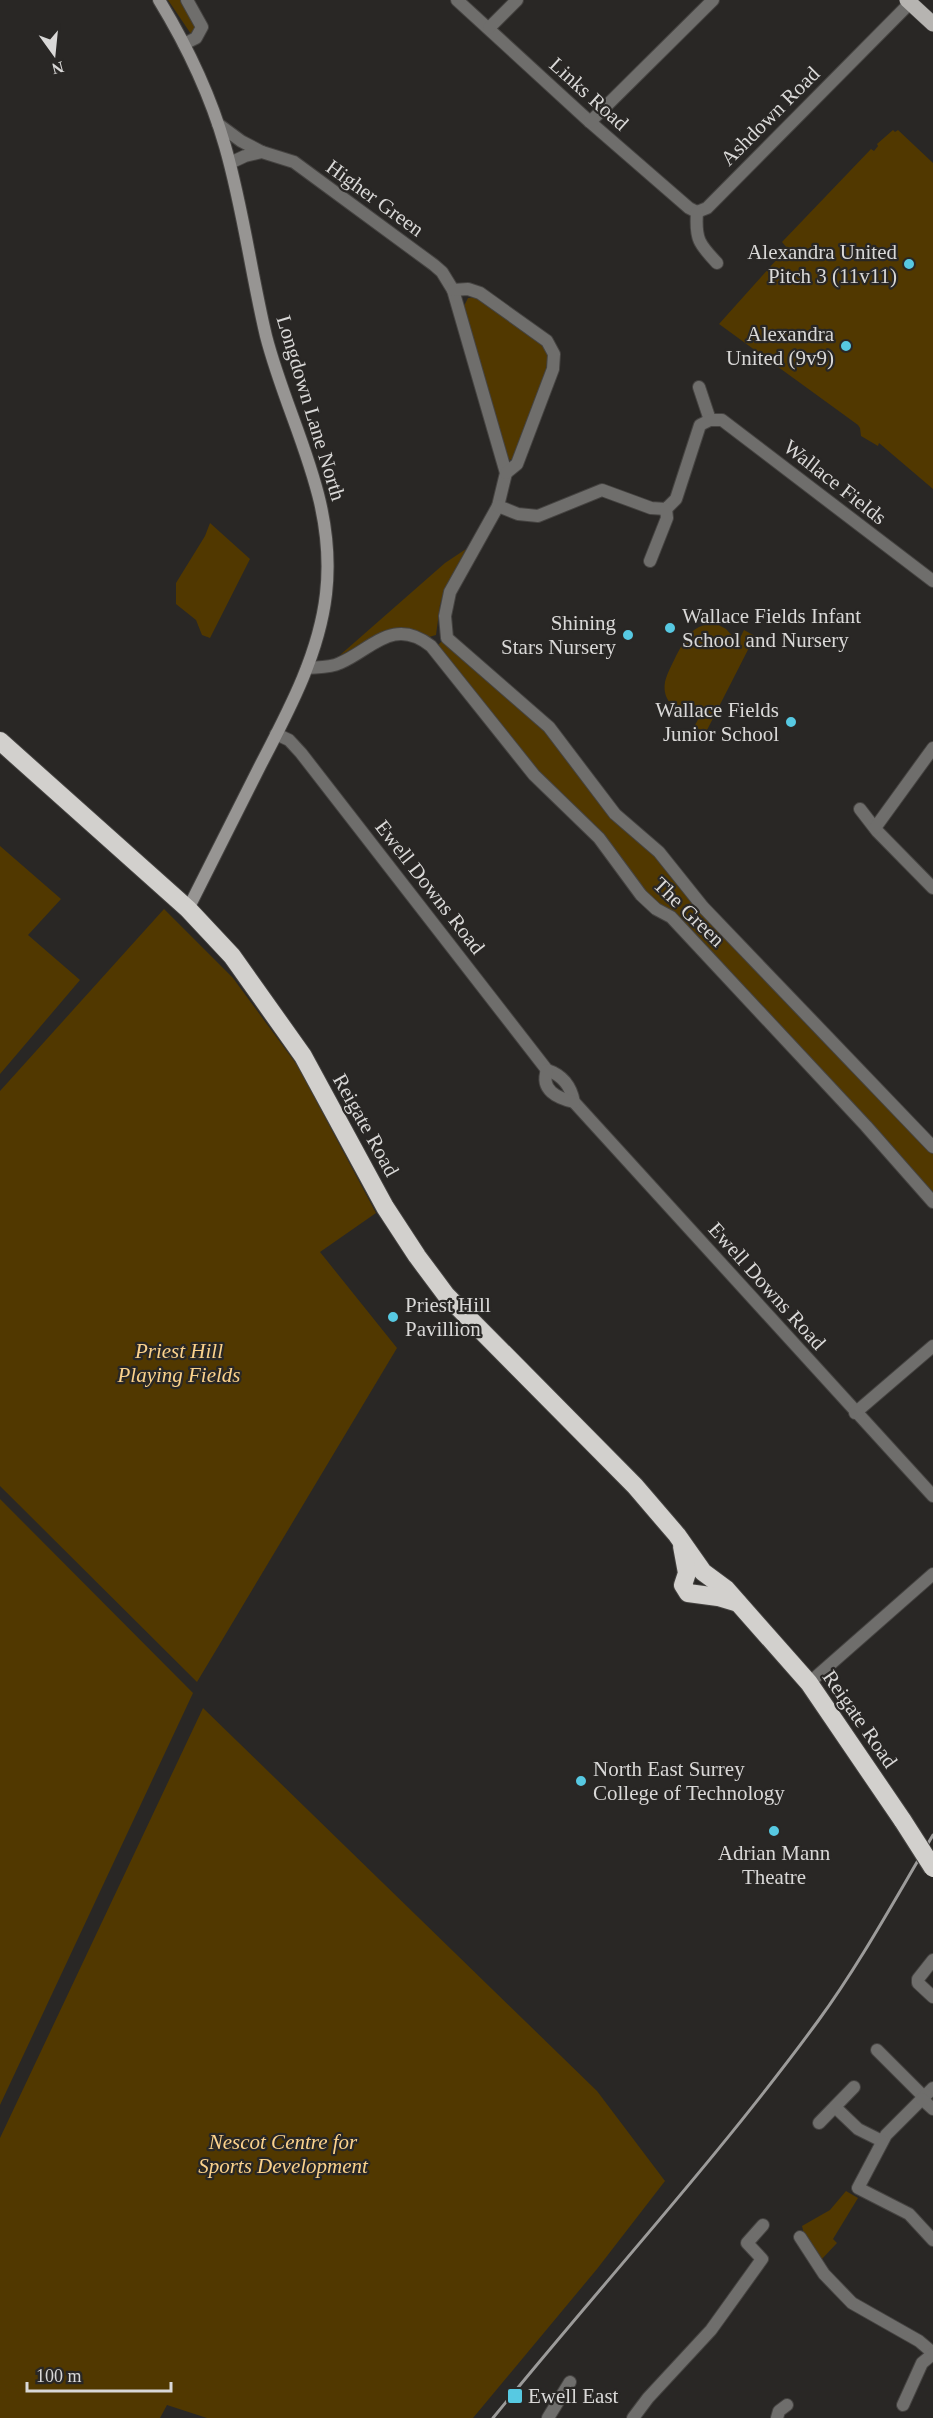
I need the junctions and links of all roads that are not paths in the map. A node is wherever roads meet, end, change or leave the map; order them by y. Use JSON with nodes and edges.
{"nodes":[{"id":1,"x":159,"y":0,"type":"edge"},
{"id":2,"x":187,"y":0,"type":"edge"},
{"id":3,"x":457,"y":0,"type":"edge"},
{"id":4,"x":517,"y":0,"type":"edge"},
{"id":5,"x":713,"y":0,"type":"edge"},
{"id":6,"x":909,"y":2,"type":"edge"},
{"id":7,"x":933,"y":24,"type":"edge"},
{"id":8,"x":489,"y":28,"type":"junction"},
{"id":9,"x":184,"y":44,"type":"junction"},
{"id":10,"x":590,"y":122,"type":"junction"},
{"id":11,"x":218,"y":124,"type":"junction"},
{"id":12,"x":262,"y":152,"type":"junction"},
{"id":13,"x":230,"y":163,"type":"junction"},
{"id":14,"x":697,"y":212,"type":"junction"},
{"id":15,"x":717,"y":263,"type":"dead end"},
{"id":16,"x":453,"y":290,"type":"junction"},
{"id":17,"x":699,"y":387,"type":"dead end"},
{"id":18,"x":710,"y":420,"type":"junction"},
{"id":19,"x":506,"y":473,"type":"junction"},
{"id":20,"x":498,"y":506,"type":"junction"},
{"id":21,"x":666,"y":509,"type":"junction"},
{"id":22,"x":650,"y":561,"type":"dead end"},
{"id":23,"x":933,"y":581,"type":"edge"},
{"id":24,"x":447,"y":638,"type":"junction"},
{"id":25,"x":427,"y":643,"type":"junction"},
{"id":26,"x":307,"y":668,"type":"junction"},
{"id":27,"x":276,"y":734,"type":"junction"},
{"id":28,"x":0,"y":741,"type":"edge"},
{"id":29,"x":933,"y":748,"type":"edge"},
{"id":30,"x":860,"y":809,"type":"dead end"},
{"id":31,"x":874,"y":828,"type":"junction"},
{"id":32,"x":933,"y":888,"type":"edge"},
{"id":33,"x":188,"y":909,"type":"junction"},
{"id":34,"x":547,"y":1070,"type":"junction"},
{"id":35,"x":573,"y":1102,"type":"junction"},
{"id":36,"x":933,"y":1146,"type":"edge"},
{"id":37,"x":933,"y":1202,"type":"edge"},
{"id":38,"x":933,"y":1346,"type":"edge"},
{"id":39,"x":855,"y":1413,"type":"junction"},
{"id":40,"x":933,"y":1496,"type":"edge"},
{"id":41,"x":699,"y":1574,"type":"junction"},
{"id":42,"x":933,"y":1574,"type":"edge"},
{"id":43,"x":740,"y":1604,"type":"junction"},
{"id":44,"x":809,"y":1683,"type":"junction"},
{"id":45,"x":933,"y":1868,"type":"edge"},
{"id":46,"x":933,"y":1960,"type":"edge"},
{"id":47,"x":933,"y":1997,"type":"edge"},
{"id":48,"x":877,"y":2050,"type":"dead end"},
{"id":49,"x":854,"y":2087,"type":"dead end"},
{"id":50,"x":926,"y":2095,"type":"edge"},
{"id":51,"x":835,"y":2107,"type":"junction"},
{"id":52,"x":933,"y":2109,"type":"edge"},
{"id":53,"x":819,"y":2123,"type":"dead end"},
{"id":54,"x":882,"y":2141,"type":"junction"},
{"id":55,"x":763,"y":2225,"type":"dead end"},
{"id":56,"x":800,"y":2237,"type":"dead end"},
{"id":57,"x":933,"y":2240,"type":"edge"},
{"id":58,"x":933,"y":2354,"type":"edge"},
{"id":59,"x":570,"y":2382,"type":"dead end"},
{"id":60,"x":787,"y":2405,"type":"dead end"},
{"id":61,"x":903,"y":2405,"type":"dead end"},
{"id":62,"x":548,"y":2418,"type":"edge"},
{"id":63,"x":633,"y":2418,"type":"edge"},
{"id":64,"x":777,"y":2418,"type":"edge"}],
"edges":[{"from":1,"to":9,"type":"street","name":"Longdown Lane North"},
{"from":2,"to":9,"type":"street"},
{"from":3,"to":8,"type":"street","name":"Links Road"},
{"from":4,"to":8,"type":"street"},
{"from":5,"to":10,"type":"street"},
{"from":6,"to":7,"type":"main road"},
{"from":6,"to":14,"type":"street","name":"Ashdown Road"},
{"from":8,"to":10,"type":"street","name":"Links Road"},
{"from":9,"to":11,"type":"street","name":"Longdown Lane North"},
{"from":10,"to":14,"type":"street","name":"Links Road"},
{"from":11,"to":12,"type":"street","name":"Higher Green"},
{"from":11,"to":13,"type":"street","name":"Longdown Lane North"},
{"from":12,"to":13,"type":"street"},
{"from":12,"to":16,"type":"street","name":"Higher Green"},
{"from":13,"to":26,"type":"street","name":"Longdown Lane North"},
{"from":14,"to":15,"type":"street"},
{"from":16,"to":19,"type":"street","name":"Higher Green"},
{"from":16,"to":19,"type":"street","name":"Higher Green"},
{"from":17,"to":18,"type":"street"},
{"from":18,"to":21,"type":"street"},
{"from":18,"to":23,"type":"street","name":"Wallace Fields"},
{"from":19,"to":20,"type":"street","name":"Higher Green"},
{"from":20,"to":21,"type":"street"},
{"from":20,"to":24,"type":"street"},
{"from":21,"to":22,"type":"street"},
{"from":24,"to":25,"type":"street"},
{"from":24,"to":36,"type":"street","name":"The Green"},
{"from":25,"to":26,"type":"street"},
{"from":25,"to":37,"type":"street","name":"The Green"},
{"from":26,"to":27,"type":"street","name":"Longdown Lane North"},
{"from":27,"to":33,"type":"street","name":"Longdown Lane North"},
{"from":27,"to":34,"type":"street","name":"Ewell Downs Road"},
{"from":28,"to":33,"type":"highway","name":"Reigate Road"},
{"from":29,"to":31,"type":"street"},
{"from":30,"to":31,"type":"street"},
{"from":31,"to":32,"type":"street"},
{"from":33,"to":41,"type":"highway","name":"Reigate Road"},
{"from":34,"to":35,"type":"street","name":"Ewell Downs Road"},
{"from":34,"to":35,"type":"street","name":"Ewell Downs Road"},
{"from":35,"to":39,"type":"street","name":"Ewell Downs Road"},
{"from":38,"to":39,"type":"street"},
{"from":39,"to":40,"type":"street","name":"Ewell Downs Road"},
{"from":41,"to":43,"type":"highway","name":"Reigate Road"},
{"from":41,"to":43,"type":"highway","name":"Reigate Road"},
{"from":42,"to":44,"type":"street"},
{"from":43,"to":44,"type":"highway","name":"Reigate Road"},
{"from":44,"to":45,"type":"highway","name":"Reigate Road","bridge":true},
{"from":46,"to":47,"type":"street"},
{"from":48,"to":50,"type":"street"},
{"from":49,"to":51,"type":"street"},
{"from":50,"to":52,"type":"street"},
{"from":50,"to":54,"type":"street"},
{"from":51,"to":53,"type":"street"},
{"from":51,"to":54,"type":"street"},
{"from":54,"to":57,"type":"street"},
{"from":55,"to":63,"type":"street"},
{"from":56,"to":58,"type":"street"},
{"from":58,"to":61,"type":"street"},
{"from":59,"to":62,"type":"street"},
{"from":60,"to":64,"type":"street"}]}
